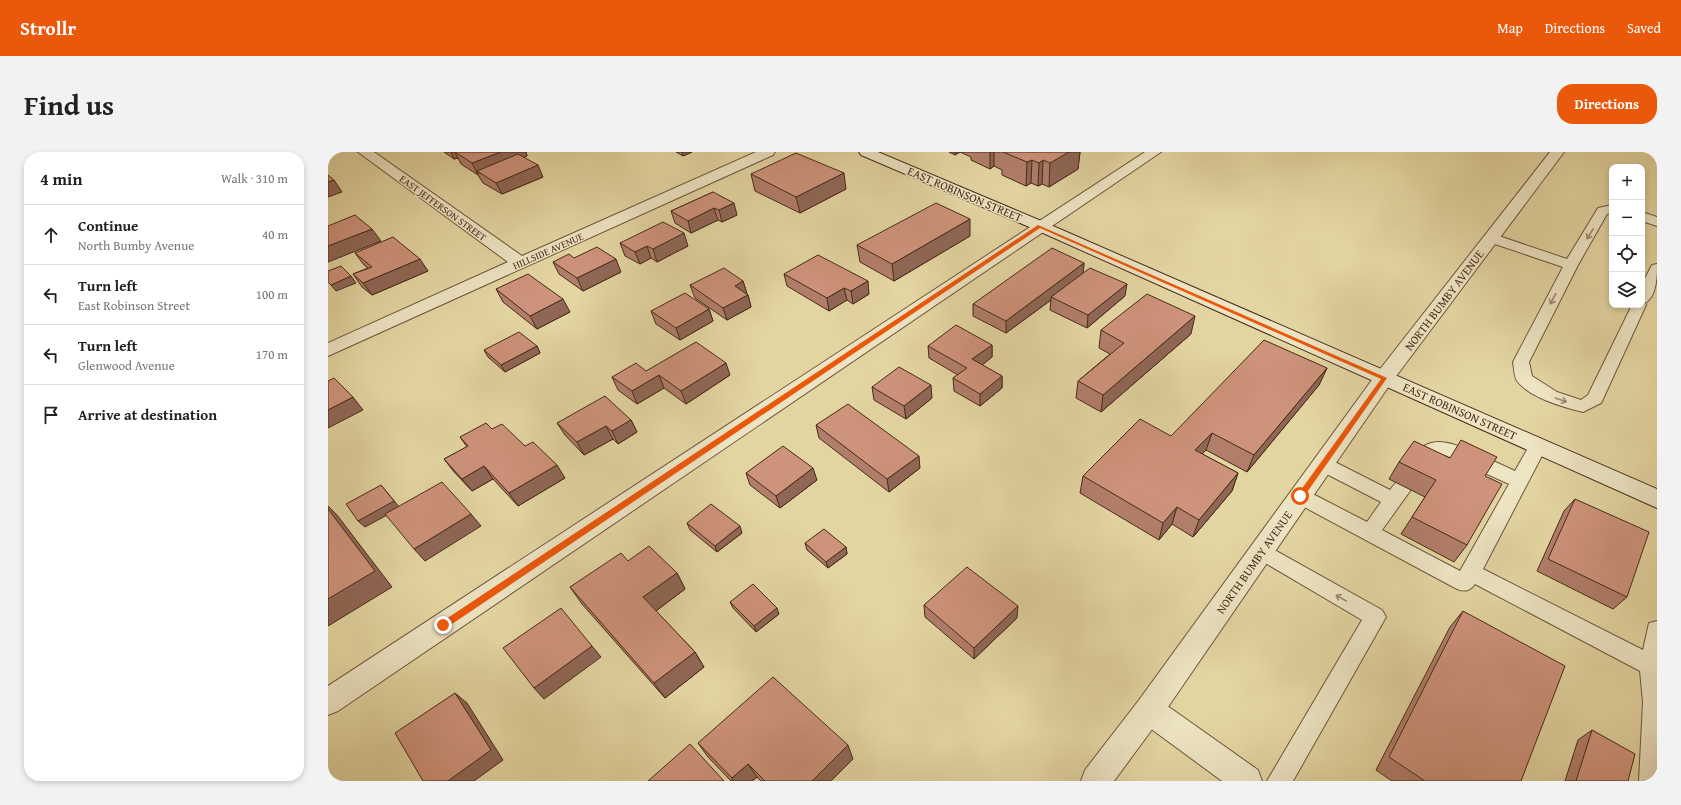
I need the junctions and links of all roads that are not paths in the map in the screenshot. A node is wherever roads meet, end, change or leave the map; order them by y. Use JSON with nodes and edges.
{"nodes":[{"id":1,"x":365,"y":152,"type":"edge"},
{"id":2,"x":768,"y":152,"type":"edge"},
{"id":3,"x":866,"y":152,"type":"edge"},
{"id":4,"x":1154,"y":152,"type":"edge"},
{"id":5,"x":1557,"y":152,"type":"edge"},
{"id":6,"x":1609,"y":210,"type":"edge"},
{"id":7,"x":1645,"y":217,"type":"edge"},
{"id":8,"x":1657,"y":222,"type":"edge"},
{"id":9,"x":1040,"y":226,"type":"junction"},
{"id":10,"x":1491,"y":238,"type":"junction"},
{"id":11,"x":520,"y":263,"type":"junction"},
{"id":12,"x":1571,"y":264,"type":"junction"},
{"id":13,"x":1657,"y":268,"type":"edge"},
{"id":14,"x":1645,"y":293,"type":"edge"},
{"id":15,"x":1638,"y":308,"type":"edge"},
{"id":16,"x":328,"y":350,"type":"edge"},
{"id":17,"x":1384,"y":378,"type":"junction"},
{"id":18,"x":1538,"y":446,"type":"junction"},
{"id":19,"x":1323,"y":464,"type":"junction"},
{"id":20,"x":1445,"y":465,"type":"edge"},
{"id":21,"x":1480,"y":482,"type":"edge"},
{"id":22,"x":1515,"y":489,"type":"junction"},
{"id":23,"x":1300,"y":496,"type":"junction"},
{"id":24,"x":1657,"y":499,"type":"edge"},
{"id":25,"x":1370,"y":533,"type":"junction"},
{"id":26,"x":1262,"y":551,"type":"junction"},
{"id":27,"x":1471,"y":572,"type":"junction"},
{"id":28,"x":1657,"y":630,"type":"edge"},
{"id":29,"x":1651,"y":665,"type":"junction"},
{"id":30,"x":328,"y":702,"type":"edge"},
{"id":31,"x":1149,"y":710,"type":"junction"},
{"id":32,"x":1096,"y":781,"type":"edge"},
{"id":33,"x":1247,"y":781,"type":"edge"},
{"id":34,"x":1279,"y":781,"type":"edge"},
{"id":35,"x":1651,"y":781,"type":"edge"}],
"edges":[{"from":1,"to":11,"type":"street","name":"EAST JEFFERSON STREET"},
{"from":2,"to":11,"type":"street","name":"HILLSIDE AVENUE"},
{"from":3,"to":9,"type":"street","name":"EAST ROBINSON STREET"},
{"from":4,"to":9,"type":"street"},
{"from":5,"to":10,"type":"street","name":"NORTH BUMBY AVENUE"},
{"from":6,"to":12,"type":"lane","one_way":true},
{"from":7,"to":8,"type":"lane"},
{"from":9,"to":17,"type":"street","name":"EAST ROBINSON STREET"},
{"from":9,"to":30,"type":"street"},
{"from":10,"to":12,"type":"lane"},
{"from":10,"to":17,"type":"street","name":"NORTH BUMBY AVENUE"},
{"from":11,"to":16,"type":"street","name":"HILLSIDE AVENUE"},
{"from":12,"to":15,"type":"lane","one_way":true},
{"from":13,"to":14,"type":"lane"},
{"from":17,"to":18,"type":"street","name":"EAST ROBINSON STREET"},
{"from":17,"to":19,"type":"street","name":"NORTH BUMBY AVENUE"},
{"from":18,"to":22,"type":"lane"},
{"from":18,"to":24,"type":"street","name":"EAST ROBINSON STREET"},
{"from":19,"to":23,"type":"street","name":"NORTH BUMBY AVENUE"},
{"from":19,"to":25,"type":"lane"},
{"from":20,"to":22,"type":"lane"},
{"from":21,"to":22,"type":"lane"},
{"from":22,"to":27,"type":"lane"},
{"from":23,"to":25,"type":"lane"},
{"from":23,"to":26,"type":"street","name":"NORTH BUMBY AVENUE"},
{"from":25,"to":27,"type":"lane"},
{"from":26,"to":31,"type":"street","name":"NORTH BUMBY AVENUE"},
{"from":34,"to":26,"type":"lane","one_way":true},
{"from":27,"to":29,"type":"lane"},
{"from":28,"to":29,"type":"lane"},
{"from":29,"to":35,"type":"lane"},
{"from":31,"to":32,"type":"street","name":"NORTH BUMBY AVENUE"},
{"from":31,"to":33,"type":"street"}]}
